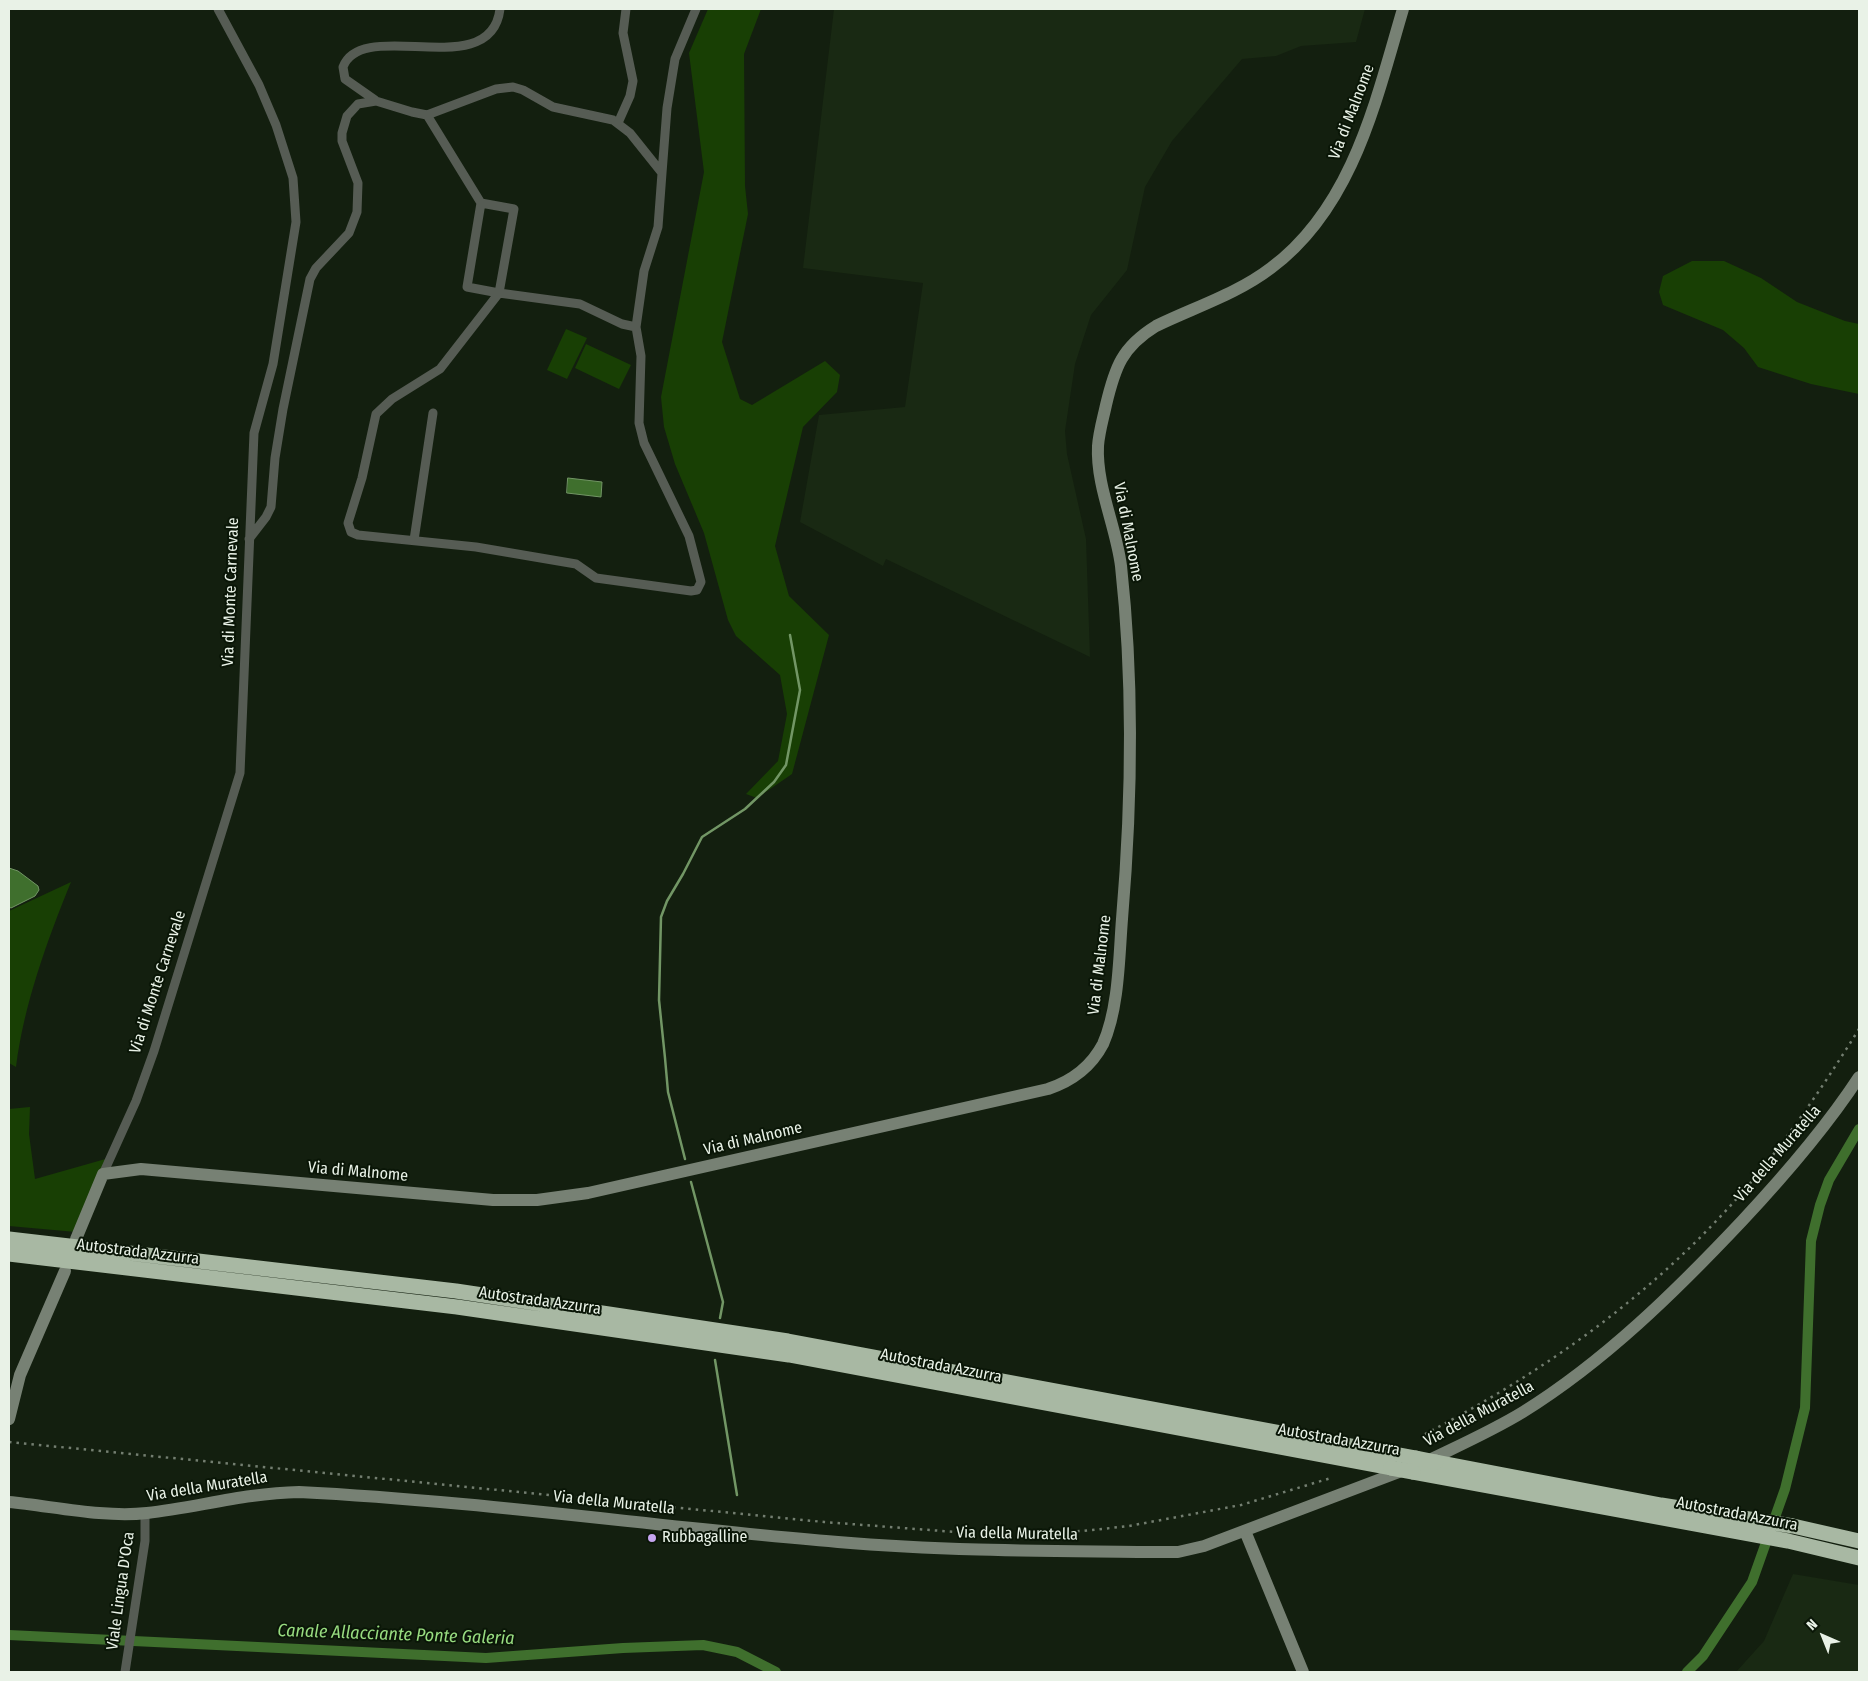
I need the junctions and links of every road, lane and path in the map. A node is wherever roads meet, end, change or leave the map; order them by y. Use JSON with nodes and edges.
{"nodes":[{"id":1,"x":218,"y":9,"type":"edge"},
{"id":2,"x":500,"y":9,"type":"edge"},
{"id":3,"x":626,"y":9,"type":"edge"},
{"id":4,"x":696,"y":9,"type":"edge"},
{"id":5,"x":1404,"y":9,"type":"edge"},
{"id":6,"x":376,"y":101,"type":"junction"},
{"id":7,"x":427,"y":114,"type":"junction"},
{"id":8,"x":618,"y":123,"type":"junction"},
{"id":9,"x":662,"y":173,"type":"junction"},
{"id":10,"x":481,"y":203,"type":"junction"},
{"id":11,"x":499,"y":293,"type":"junction"},
{"id":12,"x":636,"y":327,"type":"junction"},
{"id":13,"x":433,"y":413,"type":"dead end"},
{"id":14,"x":249,"y":539,"type":"junction"},
{"id":15,"x":414,"y":540,"type":"junction"},
{"id":16,"x":1859,"y":1077,"type":"edge"},
{"id":17,"x":103,"y":1174,"type":"junction"},
{"id":18,"x":9,"y":1238,"type":"edge"},
{"id":19,"x":76,"y":1239,"type":"dead end"},
{"id":20,"x":9,"y":1254,"type":"edge"},
{"id":21,"x":65,"y":1271,"type":"dead end"},
{"id":22,"x":9,"y":1419,"type":"edge"},
{"id":23,"x":1415,"y":1465,"type":"junction"},
{"id":24,"x":15,"y":1502,"type":"edge"},
{"id":25,"x":145,"y":1513,"type":"junction"},
{"id":26,"x":1750,"y":1527,"type":"junction"},
{"id":27,"x":1246,"y":1531,"type":"junction"},
{"id":28,"x":1791,"y":1534,"type":"junction"},
{"id":29,"x":1859,"y":1541,"type":"edge"},
{"id":30,"x":1859,"y":1558,"type":"edge"},
{"id":31,"x":125,"y":1672,"type":"edge"},
{"id":32,"x":1303,"y":1672,"type":"edge"}],
"edges":[{"from":1,"to":14,"type":"street","name":"Via di Monte Carnevale"},
{"from":2,"to":6,"type":"street"},
{"from":3,"to":8,"type":"street"},
{"from":4,"to":9,"type":"street"},
{"from":5,"to":17,"type":"street","name":"Via di Malnome"},
{"from":6,"to":7,"type":"street"},
{"from":6,"to":14,"type":"street"},
{"from":7,"to":8,"type":"street"},
{"from":7,"to":10,"type":"street"},
{"from":8,"to":9,"type":"street"},
{"from":9,"to":12,"type":"street"},
{"from":10,"to":11,"type":"street"},
{"from":10,"to":11,"type":"street"},
{"from":11,"to":12,"type":"street"},
{"from":11,"to":15,"type":"street"},
{"from":12,"to":15,"type":"street"},
{"from":13,"to":15,"type":"street"},
{"from":14,"to":17,"type":"street","name":"Via di Monte Carnevale"},
{"from":16,"to":27,"type":"street","name":"Via della Muratella"},
{"from":17,"to":19,"type":"street"},
{"from":18,"to":23,"type":"highway","name":"Autostrada Azzurra"},
{"from":20,"to":23,"type":"highway","name":"Autostrada Azzurra","bridge":true},
{"from":21,"to":22,"type":"street"},
{"from":23,"to":26,"type":"highway","name":"Autostrada Azzurra"},
{"from":23,"to":26,"type":"highway","name":"Autostrada Azzurra","bridge":true},
{"from":24,"to":25,"type":"street","name":"Via della Muratella"},
{"from":25,"to":27,"type":"street","name":"Via della Muratella"},
{"from":25,"to":31,"type":"street","name":"Viale Lingua D'Oca"},
{"from":26,"to":28,"type":"highway","name":"Autostrada Azzurra"},
{"from":27,"to":32,"type":"street"},
{"from":28,"to":29,"type":"highway","name":"Autostrada Azzurra"},
{"from":28,"to":30,"type":"highway","name":"Autostrada Azzurra"}]}
